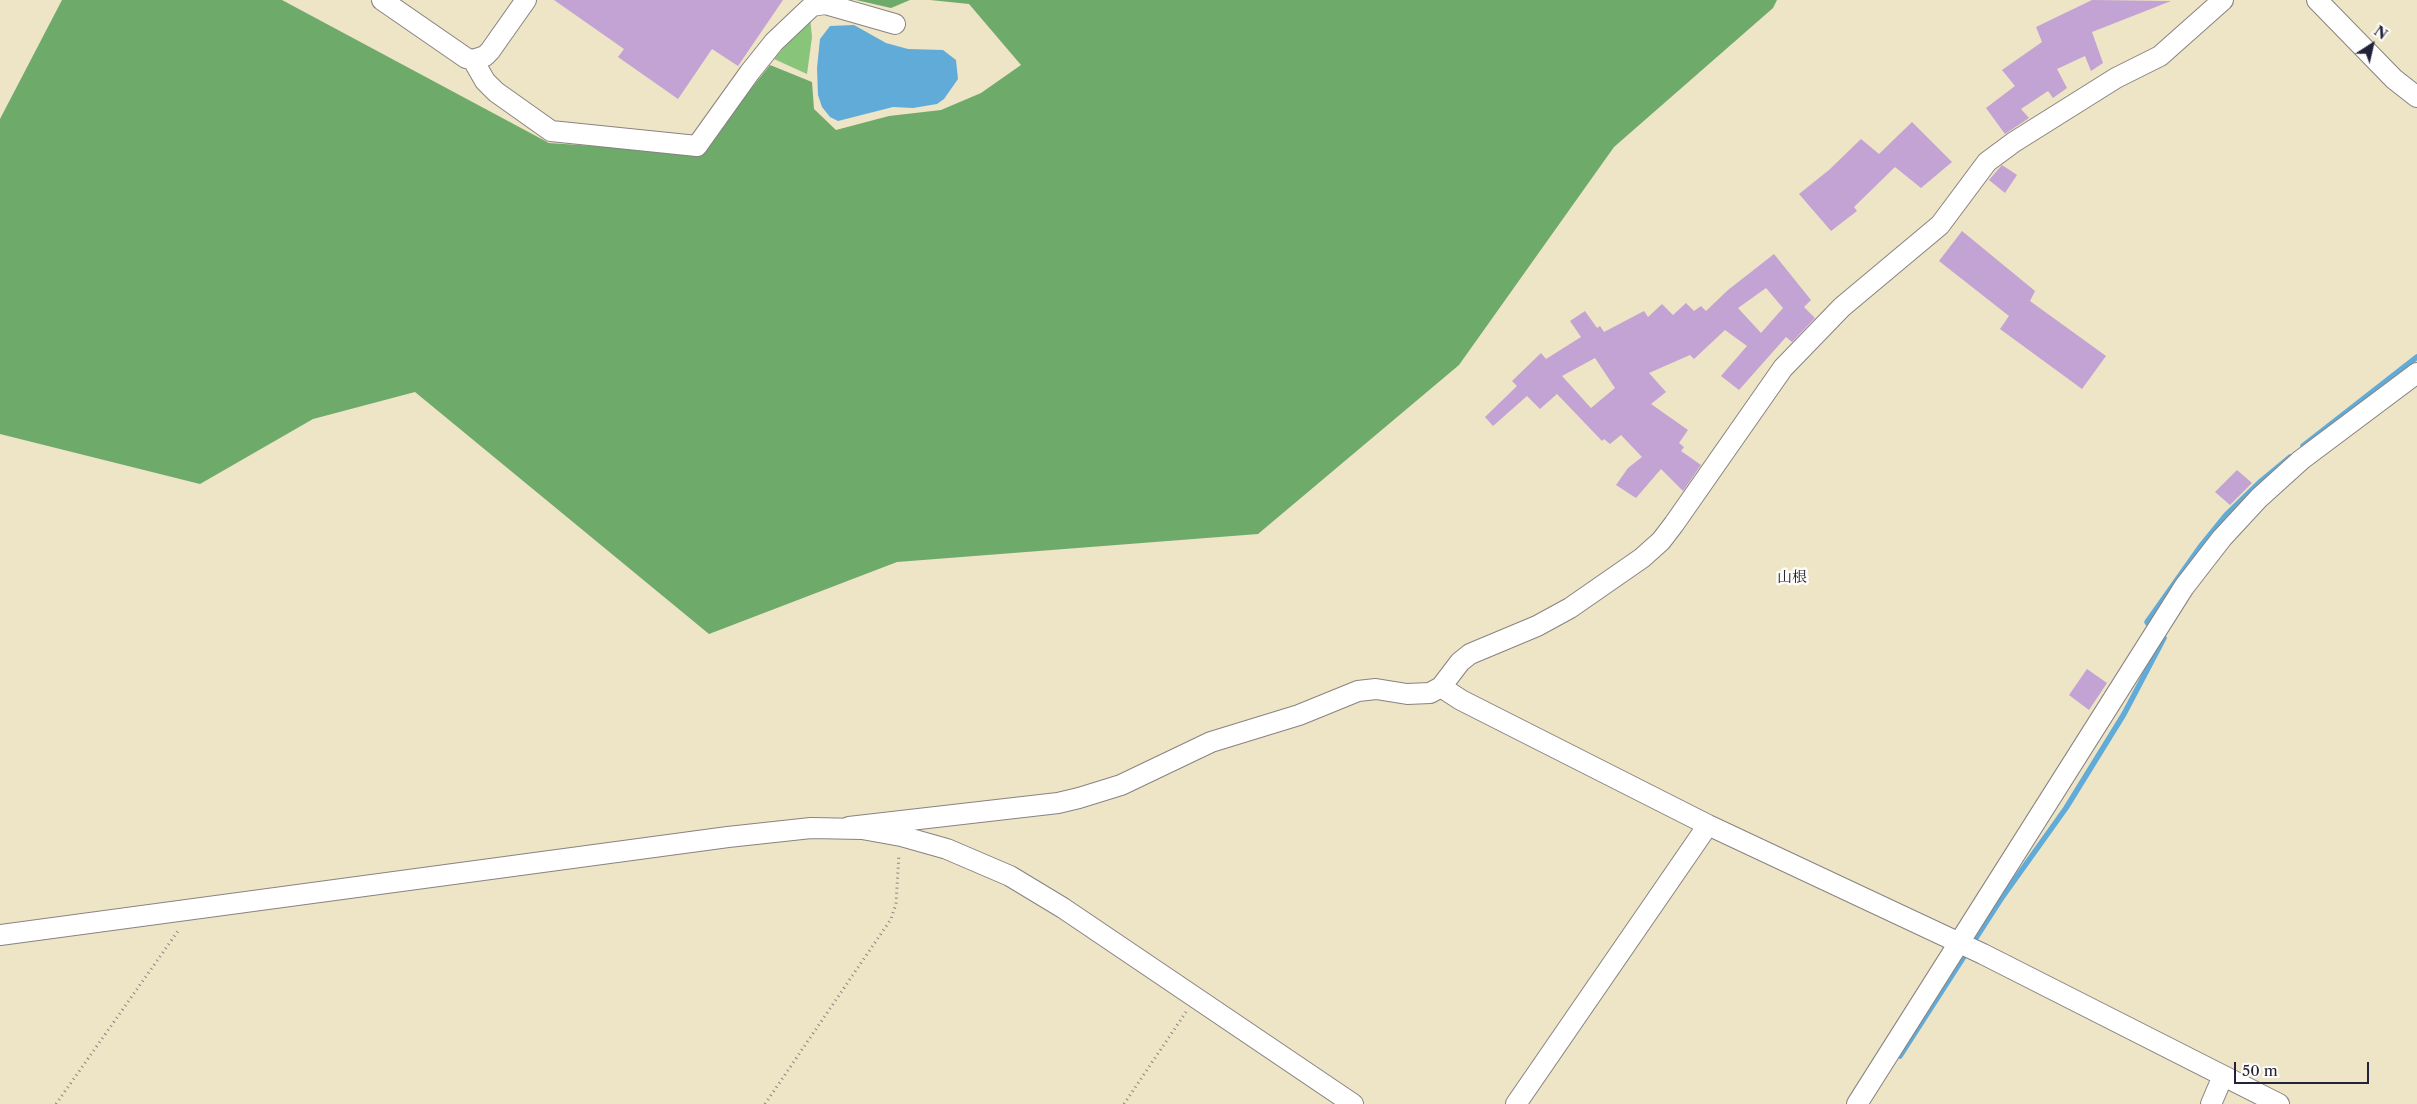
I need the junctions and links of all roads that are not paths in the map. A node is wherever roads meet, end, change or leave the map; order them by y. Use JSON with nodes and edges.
{"nodes":[{"id":1,"x":382,"y":0,"type":"edge"},
{"id":2,"x":526,"y":0,"type":"edge"},
{"id":3,"x":2223,"y":0,"type":"edge"},
{"id":4,"x":2316,"y":0,"type":"edge"},
{"id":5,"x":895,"y":24,"type":"dead end"},
{"id":6,"x":474,"y":60,"type":"junction"},
{"id":7,"x":2417,"y":97,"type":"edge"},
{"id":8,"x":2417,"y":373,"type":"edge"},
{"id":9,"x":1441,"y":687,"type":"junction"},
{"id":10,"x":1708,"y":825,"type":"junction"},
{"id":11,"x":848,"y":827,"type":"junction"},
{"id":12,"x":0,"y":935,"type":"edge"},
{"id":13,"x":1967,"y":947,"type":"junction"},
{"id":14,"x":2223,"y":1076,"type":"junction"},
{"id":15,"x":1353,"y":1104,"type":"edge"},
{"id":16,"x":1516,"y":1104,"type":"edge"},
{"id":17,"x":1857,"y":1104,"type":"edge"},
{"id":18,"x":2211,"y":1104,"type":"edge"},
{"id":19,"x":2279,"y":1104,"type":"edge"}],
"edges":[{"from":1,"to":6,"type":"street"},
{"from":2,"to":6,"type":"street"},
{"from":3,"to":9,"type":"street"},
{"from":4,"to":7,"type":"street"},
{"from":5,"to":6,"type":"street"},
{"from":8,"to":13,"type":"street"},
{"from":9,"to":10,"type":"street"},
{"from":9,"to":11,"type":"street"},
{"from":10,"to":13,"type":"street"},
{"from":10,"to":16,"type":"street"},
{"from":11,"to":12,"type":"street"},
{"from":11,"to":15,"type":"street"},
{"from":13,"to":14,"type":"street"},
{"from":13,"to":17,"type":"street"},
{"from":14,"to":18,"type":"street"},
{"from":14,"to":19,"type":"street"}]}
